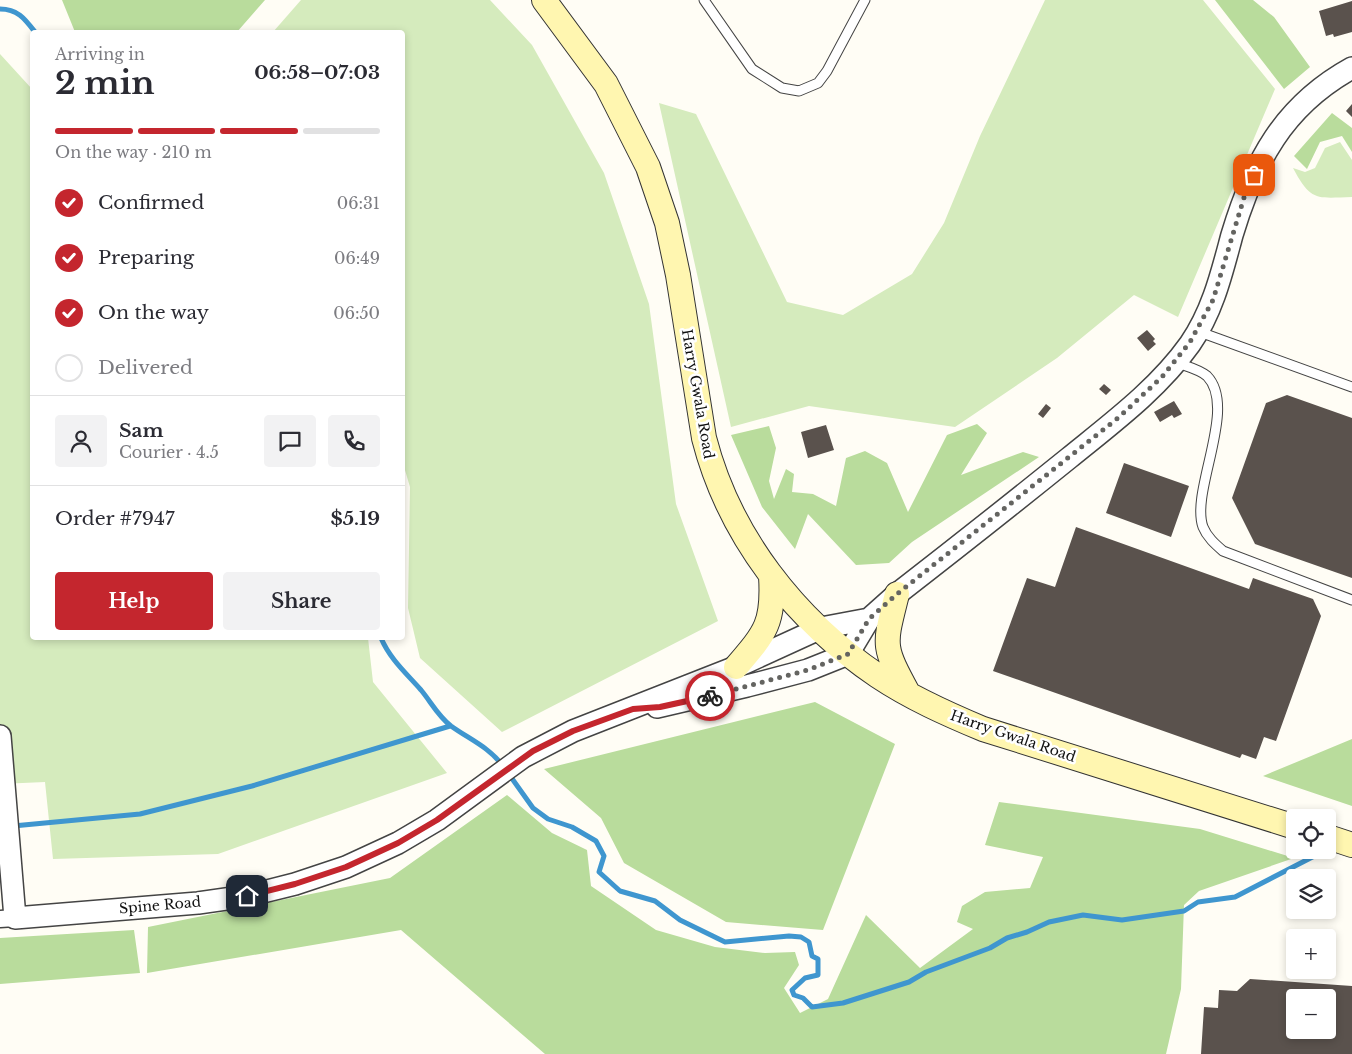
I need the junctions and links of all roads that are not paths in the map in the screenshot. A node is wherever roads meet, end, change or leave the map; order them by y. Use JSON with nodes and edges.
{"nodes":[{"id":1,"x":544,"y":0,"type":"edge"},
{"id":2,"x":704,"y":0,"type":"edge"},
{"id":3,"x":865,"y":0,"type":"edge"},
{"id":4,"x":1352,"y":68,"type":"edge"},
{"id":5,"x":1196,"y":331,"type":"junction"},
{"id":6,"x":1175,"y":362,"type":"junction"},
{"id":7,"x":1352,"y":387,"type":"edge"},
{"id":8,"x":771,"y":576,"type":"junction"},
{"id":9,"x":897,"y":594,"type":"junction"},
{"id":10,"x":1352,"y":600,"type":"edge"},
{"id":11,"x":869,"y":619,"type":"junction"},
{"id":12,"x":820,"y":628,"type":"junction"},
{"id":13,"x":848,"y":654,"type":"junction"},
{"id":14,"x":736,"y":667,"type":"junction"},
{"id":15,"x":909,"y":694,"type":"junction"},
{"id":16,"x":633,"y":709,"type":"junction"},
{"id":17,"x":0,"y":736,"type":"edge"},
{"id":18,"x":1286,"y":824,"type":"edge"},
{"id":19,"x":1336,"y":840,"type":"edge"},
{"id":20,"x":1352,"y":845,"type":"edge"},
{"id":21,"x":8,"y":918,"type":"edge"}],
"edges":[{"from":1,"to":8,"type":"main road","name":"Harry Gwala Road"},
{"from":2,"to":3,"type":"lane"},
{"from":4,"to":5,"type":"street"},
{"from":5,"to":6,"type":"street"},
{"from":5,"to":7,"type":"lane"},
{"from":6,"to":9,"type":"street"},
{"from":6,"to":10,"type":"lane"},
{"from":8,"to":12,"type":"main road","name":"Harry Gwala Road"},
{"from":8,"to":14,"type":"main road"},
{"from":9,"to":11,"type":"street"},
{"from":9,"to":15,"type":"main road"},
{"from":11,"to":12,"type":"street","name":"Spine Road"},
{"from":11,"to":13,"type":"street"},
{"from":12,"to":13,"type":"main road","name":"Harry Gwala Road"},
{"from":12,"to":14,"type":"street","name":"Spine Road"},
{"from":13,"to":15,"type":"main road","name":"Harry Gwala Road"},
{"from":13,"to":16,"type":"street","name":"Spine Road"},
{"from":14,"to":16,"type":"street","name":"Spine Road"},
{"from":15,"to":18,"type":"main road","name":"Harry Gwala Road"},
{"from":16,"to":21,"type":"street","name":"Spine Road"},
{"from":17,"to":21,"type":"street"},
{"from":19,"to":20,"type":"main road"}]}
